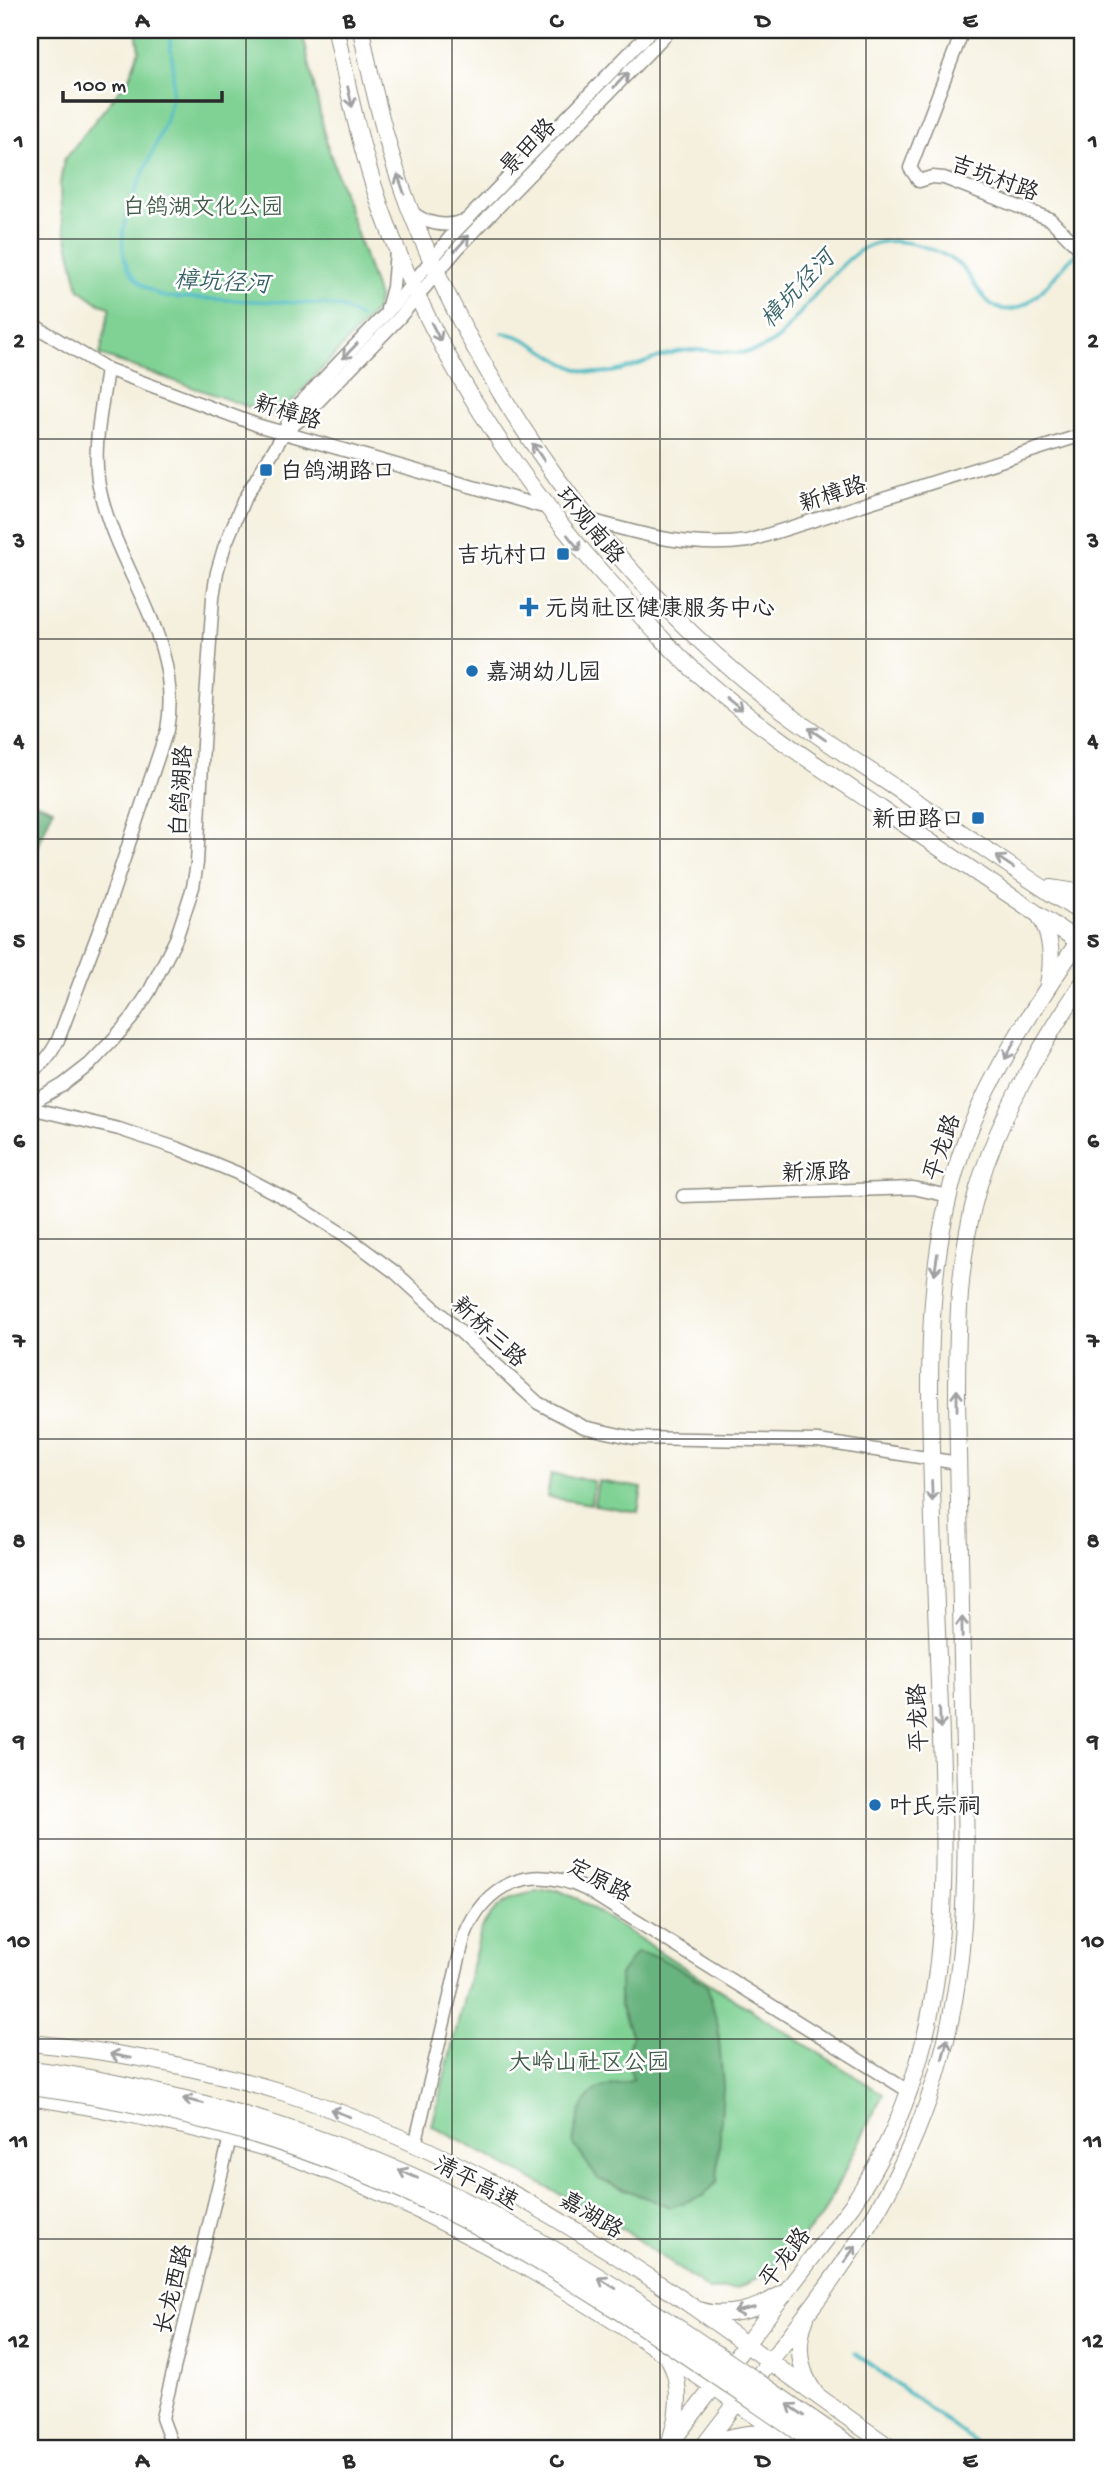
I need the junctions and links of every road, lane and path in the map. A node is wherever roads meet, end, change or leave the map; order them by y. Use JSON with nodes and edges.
{"nodes":[{"id":1,"x":336,"y":30,"type":"edge"},
{"id":2,"x":361,"y":30,"type":"edge"},
{"id":3,"x":652,"y":30,"type":"edge"},
{"id":4,"x":670,"y":30,"type":"edge"},
{"id":5,"x":963,"y":30,"type":"edge"},
{"id":6,"x":410,"y":210,"type":"junction"},
{"id":7,"x":468,"y":219,"type":"junction"},
{"id":8,"x":395,"y":244,"type":"junction"},
{"id":9,"x":1082,"y":251,"type":"edge"},
{"id":10,"x":435,"y":265,"type":"junction"},
{"id":11,"x":415,"y":289,"type":"junction"},
{"id":12,"x":382,"y":318,"type":"junction"},
{"id":13,"x":30,"y":323,"type":"edge"},
{"id":14,"x":107,"y":369,"type":"junction"},
{"id":15,"x":284,"y":433,"type":"junction"},
{"id":16,"x":1082,"y":435,"type":"edge"},
{"id":17,"x":547,"y":508,"type":"junction"},
{"id":18,"x":590,"y":520,"type":"junction"},
{"id":19,"x":1036,"y":882,"type":"junction"},
{"id":20,"x":1082,"y":893,"type":"edge"},
{"id":21,"x":1082,"y":914,"type":"edge"},
{"id":22,"x":1040,"y":915,"type":"junction"},
{"id":23,"x":1081,"y":940,"type":"edge"},
{"id":24,"x":1082,"y":984,"type":"edge"},
{"id":25,"x":1045,"y":992,"type":"junction"},
{"id":26,"x":1082,"y":998,"type":"edge"},
{"id":27,"x":1063,"y":1014,"type":"junction"},
{"id":28,"x":30,"y":1072,"type":"edge"},
{"id":29,"x":30,"y":1106,"type":"edge"},
{"id":30,"x":683,"y":1196,"type":"dead end"},
{"id":31,"x":949,"y":1196,"type":"junction"},
{"id":32,"x":931,"y":1459,"type":"junction"},
{"id":33,"x":958,"y":1463,"type":"junction"},
{"id":34,"x":30,"y":2043,"type":"edge"},
{"id":35,"x":30,"y":2070,"type":"edge"},
{"id":36,"x":30,"y":2086,"type":"edge"},
{"id":37,"x":910,"y":2092,"type":"junction"},
{"id":38,"x":30,"y":2097,"type":"edge"},
{"id":39,"x":230,"y":2138,"type":"junction"},
{"id":40,"x":415,"y":2145,"type":"junction"},
{"id":41,"x":790,"y":2286,"type":"junction"},
{"id":42,"x":692,"y":2307,"type":"junction"},
{"id":43,"x":809,"y":2309,"type":"junction"},
{"id":44,"x":745,"y":2345,"type":"junction"},
{"id":45,"x":666,"y":2353,"type":"junction"},
{"id":46,"x":768,"y":2362,"type":"junction"},
{"id":47,"x":714,"y":2386,"type":"junction"},
{"id":48,"x":818,"y":2398,"type":"junction"},
{"id":49,"x":737,"y":2402,"type":"junction"},
{"id":50,"x":788,"y":2438,"type":"junction"},
{"id":51,"x":173,"y":2448,"type":"edge"},
{"id":52,"x":669,"y":2448,"type":"edge"},
{"id":53,"x":704,"y":2448,"type":"edge"},
{"id":54,"x":802,"y":2448,"type":"edge"},
{"id":55,"x":823,"y":2448,"type":"edge"},
{"id":56,"x":853,"y":2448,"type":"edge"},
{"id":57,"x":891,"y":2448,"type":"edge"}],
"edges":[{"from":1,"to":8,"type":"main road","name":"环观南路","one_way":true},
{"from":6,"to":2,"type":"main road","name":"环观南路","one_way":true},
{"from":3,"to":7,"type":"street","name":"景田路"},
{"from":10,"to":4,"type":"street","name":"景田路","one_way":true},
{"from":5,"to":9,"type":"street","name":"吉坑村路"},
{"from":6,"to":7,"type":"street"},
{"from":6,"to":10,"type":"main road","name":"环观南路"},
{"from":7,"to":10,"type":"street","name":"景田路"},
{"from":8,"to":11,"type":"main road","name":"环观南路"},
{"from":8,"to":12,"type":"street"},
{"from":10,"to":11,"type":"street","name":"景田路"},
{"from":18,"to":10,"type":"main road","name":"环观南路","one_way":true},
{"from":11,"to":12,"type":"street","name":"白鸽湖路"},
{"from":11,"to":15,"type":"street","name":"白鸽湖路"},
{"from":11,"to":17,"type":"main road","name":"环观南路","one_way":true},
{"from":12,"to":15,"type":"street","name":"白鸽湖路","one_way":true},
{"from":13,"to":14,"type":"street","name":"新樟路"},
{"from":14,"to":15,"type":"street","name":"新樟路"},
{"from":14,"to":28,"type":"street"},
{"from":15,"to":17,"type":"street","name":"新樟路"},
{"from":15,"to":29,"type":"street","name":"白鸽湖路"},
{"from":16,"to":18,"type":"street","name":"新樟路"},
{"from":17,"to":22,"type":"main road","name":"环观南路","one_way":true},
{"from":19,"to":18,"type":"main road","name":"环观南路","one_way":true},
{"from":19,"to":20,"type":"main road"},
{"from":19,"to":21,"type":"main road","name":"环观南路"},
{"from":22,"to":23,"type":"main road","name":"环观南路"},
{"from":22,"to":25,"type":"main road"},
{"from":23,"to":25,"type":"main road","name":"平龙路"},
{"from":24,"to":27,"type":"main road","name":"平龙路"},
{"from":25,"to":31,"type":"main road","name":"平龙路","one_way":true},
{"from":26,"to":27,"type":"main road"},
{"from":33,"to":27,"type":"main road","name":"平龙路","one_way":true},
{"from":29,"to":32,"type":"street","name":"新桥三路"},
{"from":30,"to":31,"type":"street","name":"新源路"},
{"from":31,"to":32,"type":"main road","name":"平龙路","one_way":true},
{"from":32,"to":33,"type":"street","name":"新桥三路"},
{"from":32,"to":37,"type":"main road","name":"平龙路","one_way":true},
{"from":43,"to":33,"type":"main road","name":"平龙路","one_way":true},
{"from":40,"to":34,"type":"main road","name":"嘉湖路","one_way":true},
{"from":56,"to":35,"type":"highway","name":"清平高速","one_way":true,"bridge":true},
{"from":36,"to":55,"type":"highway","name":"清平高速","bridge":true},
{"from":37,"to":40,"type":"street","name":"定原路"},
{"from":37,"to":41,"type":"main road","name":"平龙路"},
{"from":38,"to":39,"type":"main road"},
{"from":39,"to":45,"type":"main road"},
{"from":39,"to":51,"type":"street","name":"长龙西路"},
{"from":40,"to":42,"type":"main road","name":"嘉湖路"},
{"from":41,"to":42,"type":"main road","one_way":true},
{"from":41,"to":44,"type":"main road","name":"平龙路"},
{"from":42,"to":44,"type":"main road","name":"嘉湖路"},
{"from":43,"to":46,"type":"main road","name":"平龙路"},
{"from":43,"to":48,"type":"main road"},
{"from":44,"to":46,"type":"main road","name":"嘉湖路"},
{"from":44,"to":47,"type":"main road","name":"平龙路"},
{"from":45,"to":47,"type":"main road"},
{"from":45,"to":52,"type":"main road"},
{"from":46,"to":48,"type":"main road","name":"嘉湖路"},
{"from":46,"to":49,"type":"main road","name":"平龙路"},
{"from":47,"to":49,"type":"main road"},
{"from":47,"to":52,"type":"main road","name":"平龙路"},
{"from":48,"to":57,"type":"main road","name":"嘉湖路"},
{"from":49,"to":50,"type":"main road"},
{"from":49,"to":53,"type":"main road","name":"平龙路"},
{"from":50,"to":53,"type":"main road"},
{"from":50,"to":54,"type":"main road"}]}
